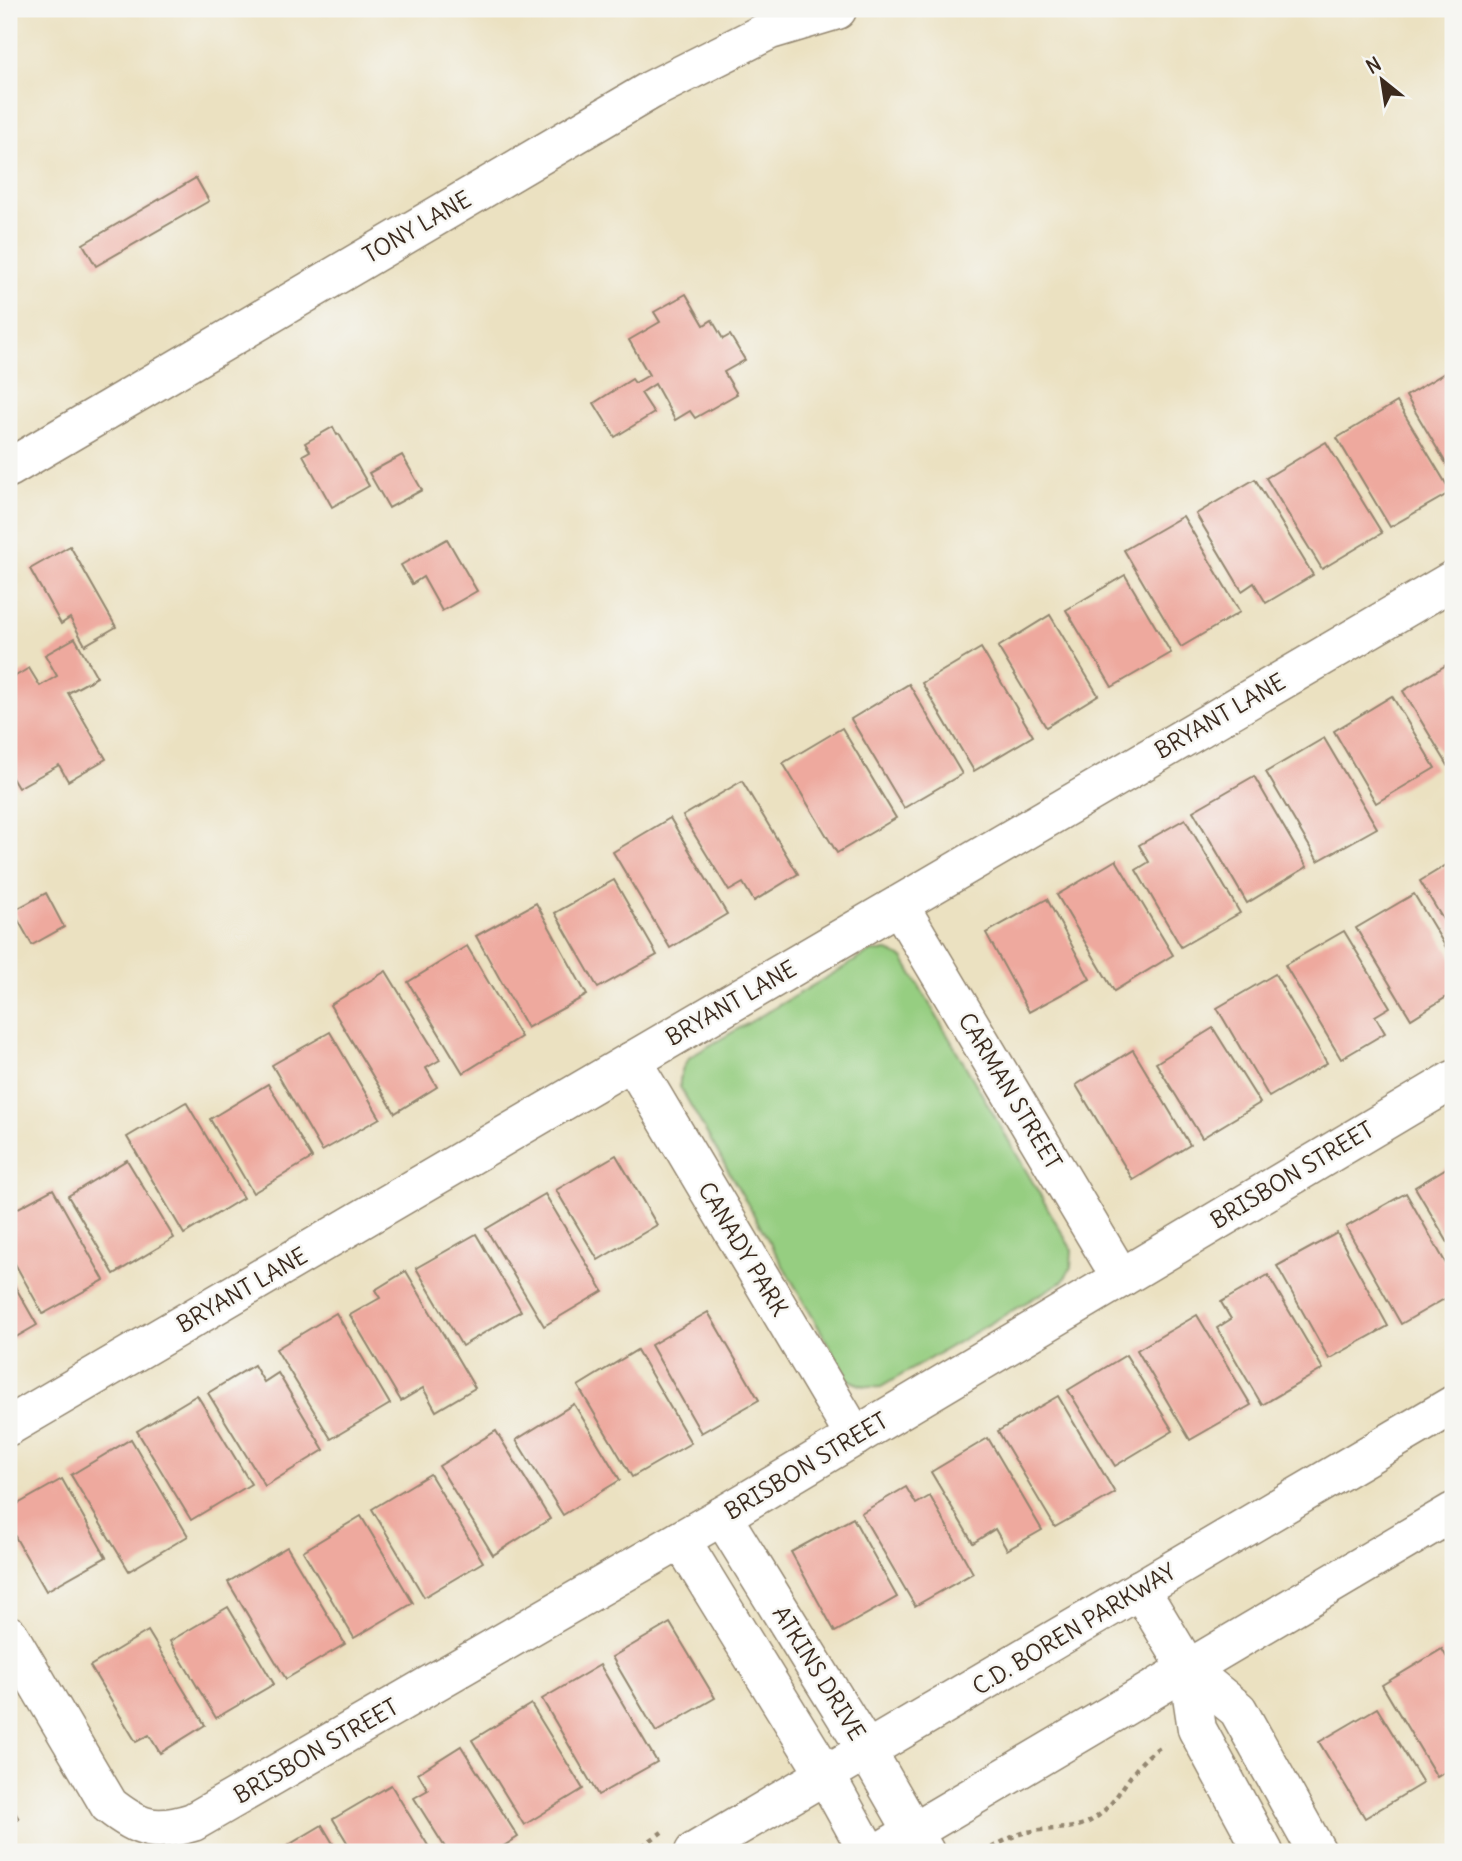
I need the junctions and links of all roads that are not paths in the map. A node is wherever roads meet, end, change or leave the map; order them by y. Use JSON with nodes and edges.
{"nodes":[{"id":1,"x":837,"y":10,"type":"edge"},
{"id":2,"x":9,"y":468,"type":"edge"},
{"id":3,"x":1453,"y":580,"type":"edge"},
{"id":4,"x":899,"y":905,"type":"junction"},
{"id":5,"x":632,"y":1061,"type":"junction"},
{"id":6,"x":1453,"y":1080,"type":"edge"},
{"id":7,"x":1121,"y":1278,"type":"junction"},
{"id":8,"x":1453,"y":1405,"type":"edge"},
{"id":9,"x":9,"y":1426,"type":"edge"},
{"id":10,"x":855,"y":1437,"type":"junction"},
{"id":11,"x":1453,"y":1512,"type":"edge"},
{"id":12,"x":722,"y":1516,"type":"junction"},
{"id":13,"x":681,"y":1540,"type":"junction"},
{"id":14,"x":1140,"y":1590,"type":"junction"},
{"id":15,"x":9,"y":1635,"type":"edge"},
{"id":16,"x":1188,"y":1670,"type":"junction"},
{"id":17,"x":867,"y":1751,"type":"junction"},
{"id":18,"x":825,"y":1774,"type":"junction"},
{"id":19,"x":919,"y":1842,"type":"edge"},
{"id":20,"x":694,"y":1852,"type":"edge"},
{"id":21,"x":868,"y":1852,"type":"edge"},
{"id":22,"x":879,"y":1852,"type":"edge"},
{"id":23,"x":1264,"y":1852,"type":"edge"},
{"id":24,"x":1317,"y":1852,"type":"edge"}],
"edges":[{"from":1,"to":2,"type":"street","name":"TONY LANE"},
{"from":3,"to":4,"type":"street","name":"BRYANT LANE"},
{"from":4,"to":5,"type":"street","name":"BRYANT LANE"},
{"from":4,"to":7,"type":"street","name":"CARMAN STREET"},
{"from":5,"to":9,"type":"street","name":"BRYANT LANE"},
{"from":5,"to":10,"type":"street","name":"CANADY PARK"},
{"from":6,"to":7,"type":"street","name":"BRISBON STREET"},
{"from":7,"to":10,"type":"street","name":"BRISBON STREET"},
{"from":8,"to":14,"type":"street","name":"C.D. BOREN PARKWAY"},
{"from":10,"to":12,"type":"street","name":"BRISBON STREET"},
{"from":11,"to":16,"type":"street"},
{"from":12,"to":13,"type":"street","name":"BRISBON STREET"},
{"from":12,"to":17,"type":"street","name":"ATKINS DRIVE"},
{"from":13,"to":15,"type":"street","name":"BRISBON STREET"},
{"from":13,"to":18,"type":"street","name":"ATKINS DRIVE"},
{"from":14,"to":16,"type":"street"},
{"from":14,"to":17,"type":"street","name":"C.D. BOREN PARKWAY"},
{"from":16,"to":19,"type":"street"},
{"from":16,"to":23,"type":"street"},
{"from":16,"to":24,"type":"street"},
{"from":17,"to":18,"type":"street","name":"C.D. BOREN PARKWAY"},
{"from":17,"to":19,"type":"street","name":"ATKINS DRIVE"},
{"from":18,"to":20,"type":"street","name":"C.D. BOREN PARKWAY"},
{"from":18,"to":21,"type":"street","name":"ATKINS DRIVE"},
{"from":19,"to":22,"type":"street"}]}
